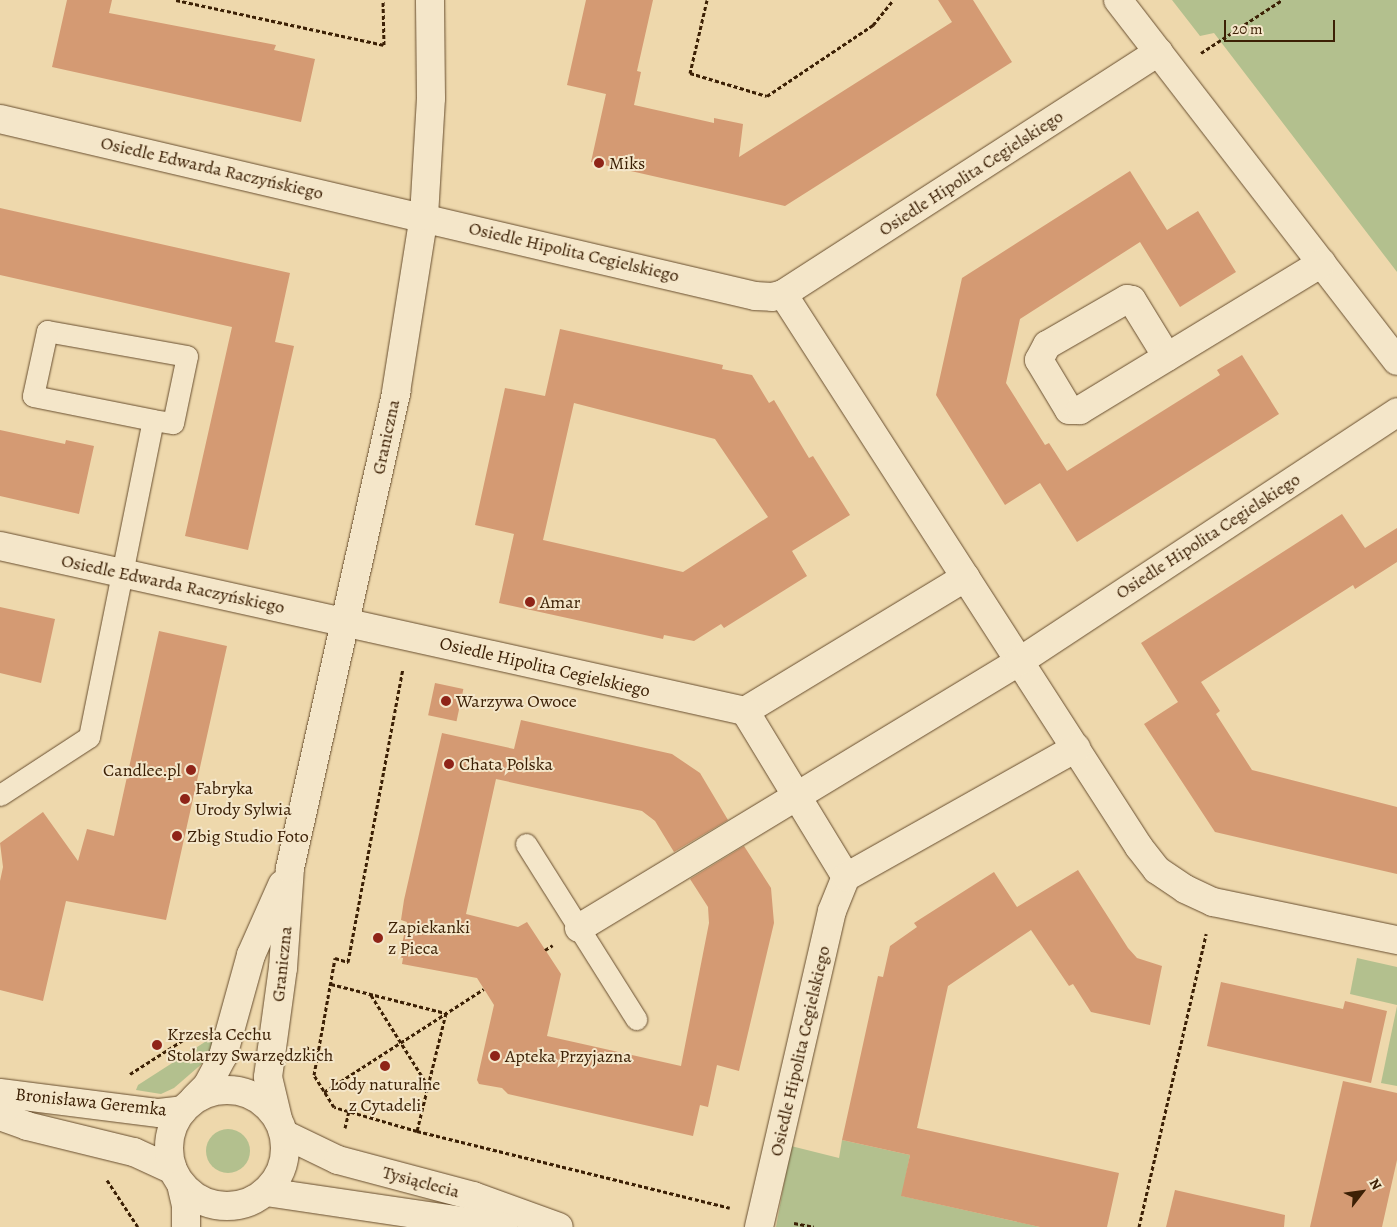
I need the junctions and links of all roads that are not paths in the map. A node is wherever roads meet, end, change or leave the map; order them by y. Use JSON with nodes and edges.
{"nodes":[{"id":1,"x":430,"y":0,"type":"edge"},
{"id":2,"x":1118,"y":0,"type":"edge"},
{"id":3,"x":1166,"y":62,"type":"junction"},
{"id":4,"x":0,"y":119,"type":"edge"},
{"id":5,"x":424,"y":216,"type":"junction"},
{"id":6,"x":1322,"y":263,"type":"junction"},
{"id":7,"x":783,"y":294,"type":"junction"},
{"id":8,"x":1167,"y":357,"type":"junction"},
{"id":9,"x":1397,"y":361,"type":"edge"},
{"id":10,"x":1397,"y":412,"type":"edge"},
{"id":11,"x":153,"y":420,"type":"junction"},
{"id":12,"x":0,"y":546,"type":"edge"},
{"id":13,"x":120,"y":572,"type":"junction"},
{"id":14,"x":966,"y":577,"type":"junction"},
{"id":15,"x":345,"y":622,"type":"junction"},
{"id":16,"x":1020,"y":661,"type":"junction"},
{"id":17,"x":745,"y":711,"type":"junction"},
{"id":18,"x":1076,"y":748,"type":"junction"},
{"id":19,"x":0,"y":795,"type":"edge"},
{"id":20,"x":796,"y":795,"type":"junction"},
{"id":21,"x":526,"y":844,"type":"dead end"},
{"id":22,"x":290,"y":868,"type":"junction"},
{"id":23,"x":846,"y":877,"type":"junction"},
{"id":24,"x":579,"y":928,"type":"junction"},
{"id":25,"x":1397,"y":940,"type":"edge"},
{"id":26,"x":636,"y":1019,"type":"dead end"},
{"id":27,"x":0,"y":1092,"type":"edge"},
{"id":28,"x":188,"y":1105,"type":"junction"},
{"id":29,"x":0,"y":1116,"type":"edge"},
{"id":30,"x":281,"y":1126,"type":"junction"},
{"id":31,"x":177,"y":1177,"type":"junction"},
{"id":32,"x":259,"y":1196,"type":"junction"},
{"id":33,"x":760,"y":1221,"type":"edge"},
{"id":34,"x":186,"y":1227,"type":"edge"},
{"id":35,"x":234,"y":1227,"type":"edge"},
{"id":36,"x":503,"y":1227,"type":"edge"},
{"id":37,"x":559,"y":1227,"type":"edge"}],
"edges":[{"from":1,"to":5,"type":"street","name":"Graniczna"},
{"from":2,"to":3,"type":"street"},
{"from":3,"to":6,"type":"street"},
{"from":3,"to":7,"type":"street","name":"Osiedle Hipolita Cegielskiego"},
{"from":4,"to":5,"type":"street","name":"Osiedle Edwarda Raczyńskiego"},
{"from":5,"to":7,"type":"street","name":"Osiedle Hipolita Cegielskiego"},
{"from":5,"to":15,"type":"street","name":"Graniczna"},
{"from":6,"to":8,"type":"street"},
{"from":6,"to":9,"type":"street"},
{"from":7,"to":14,"type":"street"},
{"from":8,"to":8,"type":"street"},
{"from":10,"to":16,"type":"street","name":"Osiedle Hipolita Cegielskiego"},
{"from":11,"to":11,"type":"lane"},
{"from":11,"to":13,"type":"lane"},
{"from":12,"to":13,"type":"street","name":"Osiedle Edwarda Raczyńskiego"},
{"from":13,"to":15,"type":"street","name":"Osiedle Edwarda Raczyńskiego"},
{"from":13,"to":19,"type":"lane"},
{"from":14,"to":16,"type":"street"},
{"from":14,"to":17,"type":"street"},
{"from":15,"to":17,"type":"street","name":"Osiedle Hipolita Cegielskiego"},
{"from":15,"to":22,"type":"street","name":"Graniczna"},
{"from":16,"to":18,"type":"street"},
{"from":16,"to":20,"type":"street","name":"Osiedle Hipolita Cegielskiego"},
{"from":17,"to":20,"type":"street"},
{"from":18,"to":23,"type":"street"},
{"from":18,"to":25,"type":"street"},
{"from":20,"to":23,"type":"street"},
{"from":20,"to":24,"type":"street","name":"Osiedle Hipolita Cegielskiego"},
{"from":21,"to":24,"type":"lane"},
{"from":22,"to":28,"type":"street","name":"Graniczna"},
{"from":22,"to":30,"type":"street","name":"Graniczna"},
{"from":23,"to":33,"type":"street","name":"Osiedle Hipolita Cegielskiego"},
{"from":24,"to":26,"type":"lane"},
{"from":27,"to":28,"type":"street","name":"Bronisława Geremka"},
{"from":28,"to":30,"type":"street"},
{"from":28,"to":31,"type":"street"},
{"from":29,"to":31,"type":"street","name":"Bronisława Geremka"},
{"from":30,"to":32,"type":"street"},
{"from":30,"to":37,"type":"street","name":"Tysiąclecia"},
{"from":31,"to":32,"type":"street"},
{"from":31,"to":34,"type":"street"},
{"from":32,"to":35,"type":"street"},
{"from":32,"to":36,"type":"street","name":"Tysiąclecia"}]}
